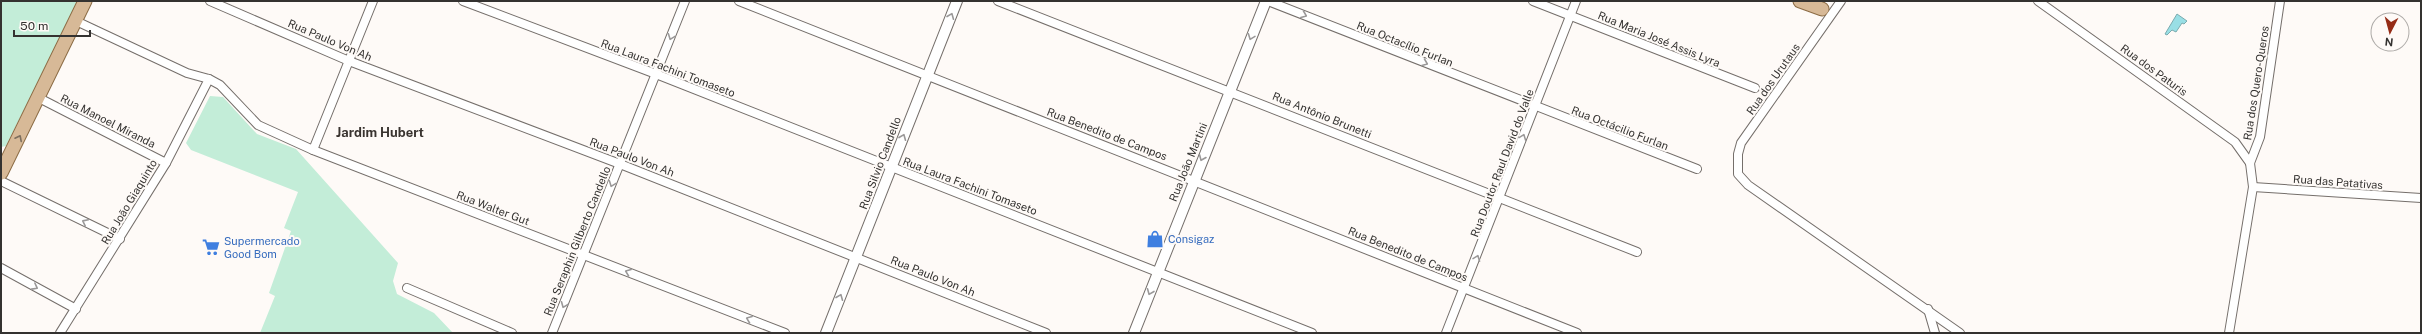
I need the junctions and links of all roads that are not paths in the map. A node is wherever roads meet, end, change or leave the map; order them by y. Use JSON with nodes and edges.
{"nodes":[{"id":1,"x":85,"y":1,"type":"edge"},
{"id":2,"x":210,"y":1,"type":"edge"},
{"id":3,"x":372,"y":1,"type":"edge"},
{"id":4,"x":462,"y":1,"type":"edge"},
{"id":5,"x":685,"y":1,"type":"edge"},
{"id":6,"x":739,"y":1,"type":"edge"},
{"id":7,"x":957,"y":1,"type":"edge"},
{"id":8,"x":998,"y":1,"type":"edge"},
{"id":9,"x":1267,"y":1,"type":"edge"},
{"id":10,"x":1533,"y":1,"type":"edge"},
{"id":11,"x":1576,"y":1,"type":"edge"},
{"id":12,"x":1800,"y":1,"type":"edge"},
{"id":13,"x":1841,"y":1,"type":"edge"},
{"id":14,"x":2038,"y":1,"type":"edge"},
{"id":15,"x":2280,"y":1,"type":"edge"},
{"id":16,"x":1822,"y":9,"type":"dead end"},
{"id":17,"x":1570,"y":16,"type":"junction"},
{"id":18,"x":76,"y":21,"type":"junction"},
{"id":19,"x":349,"y":61,"type":"junction"},
{"id":20,"x":656,"y":74,"type":"junction"},
{"id":21,"x":927,"y":76,"type":"junction"},
{"id":22,"x":209,"y":79,"type":"junction"},
{"id":23,"x":1755,"y":88,"type":"dead end"},
{"id":24,"x":1231,"y":91,"type":"junction"},
{"id":25,"x":39,"y":98,"type":"junction"},
{"id":26,"x":1535,"y":107,"type":"junction"},
{"id":27,"x":313,"y":150,"type":"junction"},
{"id":28,"x":166,"y":163,"type":"junction"},
{"id":29,"x":2250,"y":163,"type":"junction"},
{"id":30,"x":620,"y":164,"type":"junction"},
{"id":31,"x":891,"y":167,"type":"junction"},
{"id":32,"x":1697,"y":169,"type":"dead end"},
{"id":33,"x":1,"y":173,"type":"edge"},
{"id":34,"x":1193,"y":179,"type":"junction"},
{"id":35,"x":1,"y":181,"type":"edge"},
{"id":36,"x":2253,"y":187,"type":"junction"},
{"id":37,"x":1500,"y":197,"type":"junction"},
{"id":38,"x":2421,"y":198,"type":"edge"},
{"id":39,"x":120,"y":239,"type":"junction"},
{"id":40,"x":1637,"y":252,"type":"dead end"},
{"id":41,"x":584,"y":255,"type":"junction"},
{"id":42,"x":856,"y":257,"type":"junction"},
{"id":43,"x":1,"y":268,"type":"edge"},
{"id":44,"x":1158,"y":272,"type":"junction"},
{"id":45,"x":407,"y":288,"type":"dead end"},
{"id":46,"x":1465,"y":289,"type":"junction"},
{"id":47,"x":76,"y":309,"type":"junction"},
{"id":48,"x":1928,"y":309,"type":"junction"},
{"id":49,"x":60,"y":333,"type":"edge"},
{"id":50,"x":512,"y":333,"type":"edge"},
{"id":51,"x":552,"y":333,"type":"edge"},
{"id":52,"x":785,"y":333,"type":"edge"},
{"id":53,"x":826,"y":333,"type":"edge"},
{"id":54,"x":1046,"y":333,"type":"edge"},
{"id":55,"x":1134,"y":333,"type":"edge"},
{"id":56,"x":1312,"y":333,"type":"edge"},
{"id":57,"x":1446,"y":333,"type":"edge"},
{"id":58,"x":1577,"y":333,"type":"edge"},
{"id":59,"x":1935,"y":333,"type":"edge"},
{"id":60,"x":1960,"y":333,"type":"edge"},
{"id":61,"x":2229,"y":333,"type":"edge"}],
"edges":[{"from":1,"to":18,"type":"main road"},
{"from":2,"to":19,"type":"street","name":"Rua Paulo Von Ah"},
{"from":3,"to":19,"type":"street"},
{"from":4,"to":20,"type":"street","name":"Rua Laura Fachini Tomaseto"},
{"from":5,"to":20,"type":"street","name":"Rua Seraphin Gilberto Candello","one_way":true},
{"from":6,"to":21,"type":"street","name":"Rua Benedito de Campos"},
{"from":21,"to":7,"type":"street","name":"Rua Silvio Candello","one_way":true},
{"from":8,"to":24,"type":"street","name":"Rua Antônio Brunetti"},
{"from":9,"to":24,"type":"street","name":"Rua João Martini","one_way":true},
{"from":9,"to":26,"type":"street","name":"Rua Octacílio Furlan","one_way":true},
{"from":10,"to":17,"type":"street","name":"Rua Maria José Assis Lyra"},
{"from":11,"to":17,"type":"street","name":"Rua Doutor Raul David do Valle"},
{"from":12,"to":16,"type":"main road"},
{"from":13,"to":48,"type":"street","name":"Rua dos Urutaus"},
{"from":14,"to":29,"type":"street","name":"Rua dos Paturis"},
{"from":15,"to":29,"type":"street","name":"Rua dos Quero-Queros"},
{"from":17,"to":23,"type":"street","name":"Rua Maria José Assis Lyra"},
{"from":17,"to":26,"type":"street","name":"Rua Doutor Raul David do Valle"},
{"from":18,"to":22,"type":"street","name":"Rua Walter Gut"},
{"from":18,"to":25,"type":"main road"},
{"from":19,"to":27,"type":"street"},
{"from":19,"to":30,"type":"street","name":"Rua Paulo Von Ah"},
{"from":20,"to":30,"type":"street","name":"Rua Seraphin Gilberto Candello"},
{"from":20,"to":31,"type":"street","name":"Rua Laura Fachini Tomaseto"},
{"from":31,"to":21,"type":"street","name":"Rua Silvio Candello","one_way":true},
{"from":21,"to":34,"type":"street","name":"Rua Benedito de Campos"},
{"from":22,"to":27,"type":"street","name":"Rua Walter Gut"},
{"from":22,"to":28,"type":"street","name":"Rua João Giaquinto"},
{"from":24,"to":34,"type":"street","name":"Rua João Martini","one_way":true},
{"from":24,"to":37,"type":"street","name":"Rua Antônio Brunetti"},
{"from":25,"to":28,"type":"street","name":"Rua Manoel Miranda"},
{"from":33,"to":25,"type":"main road","one_way":true},
{"from":26,"to":32,"type":"street","name":"Rua Octácilio Furlan"},
{"from":37,"to":26,"type":"street","name":"Rua Doutor Raul David do Valle","one_way":true},
{"from":27,"to":41,"type":"street","name":"Rua Walter Gut"},
{"from":28,"to":39,"type":"street","name":"Rua João Giaquinto"},
{"from":29,"to":36,"type":"street","name":"Rua dos Quero-Queros"},
{"from":30,"to":41,"type":"street","name":"Rua Seraphin Gilberto Candello","one_way":true},
{"from":30,"to":42,"type":"street","name":"Rua Paulo Von Ah"},
{"from":31,"to":42,"type":"street","name":"Rua Silvio Candello"},
{"from":31,"to":44,"type":"street","name":"Rua Laura Fachini Tomaseto"},
{"from":34,"to":44,"type":"street","name":"Rua João Martini"},
{"from":34,"to":46,"type":"street","name":"Rua Benedito de Campos"},
{"from":39,"to":35,"type":"street","one_way":true},
{"from":36,"to":38,"type":"street","name":"Rua das Patativas"},
{"from":36,"to":61,"type":"street","name":"Rua dos Quero-Queros"},
{"from":37,"to":40,"type":"street","name":"Rua Antônio Brunetti"},
{"from":46,"to":37,"type":"street","name":"Rua Doutor Raul David do Valle","one_way":true},
{"from":39,"to":47,"type":"street","name":"Rua João Giaquinto"},
{"from":41,"to":51,"type":"street","name":"Rua Seraphin Gilberto Candello","one_way":true},
{"from":52,"to":41,"type":"street","name":"Rua Walter Gut","one_way":true},
{"from":53,"to":42,"type":"street","name":"Rua Silvio Candello","one_way":true},
{"from":42,"to":54,"type":"street","name":"Rua Paulo Von Ah"},
{"from":43,"to":47,"type":"street","one_way":true},
{"from":44,"to":55,"type":"street","name":"Rua João Martini","one_way":true},
{"from":44,"to":56,"type":"street","name":"Rua Laura Fachini Tomaseto"},
{"from":45,"to":50,"type":"street"},
{"from":46,"to":57,"type":"street","name":"Rua Doutor Raul David do Valle"},
{"from":46,"to":58,"type":"street","name":"Rua Benedito de Campos"},
{"from":47,"to":49,"type":"street","name":"Rua João Giaquinto"},
{"from":48,"to":59,"type":"street"},
{"from":48,"to":60,"type":"street"}]}
